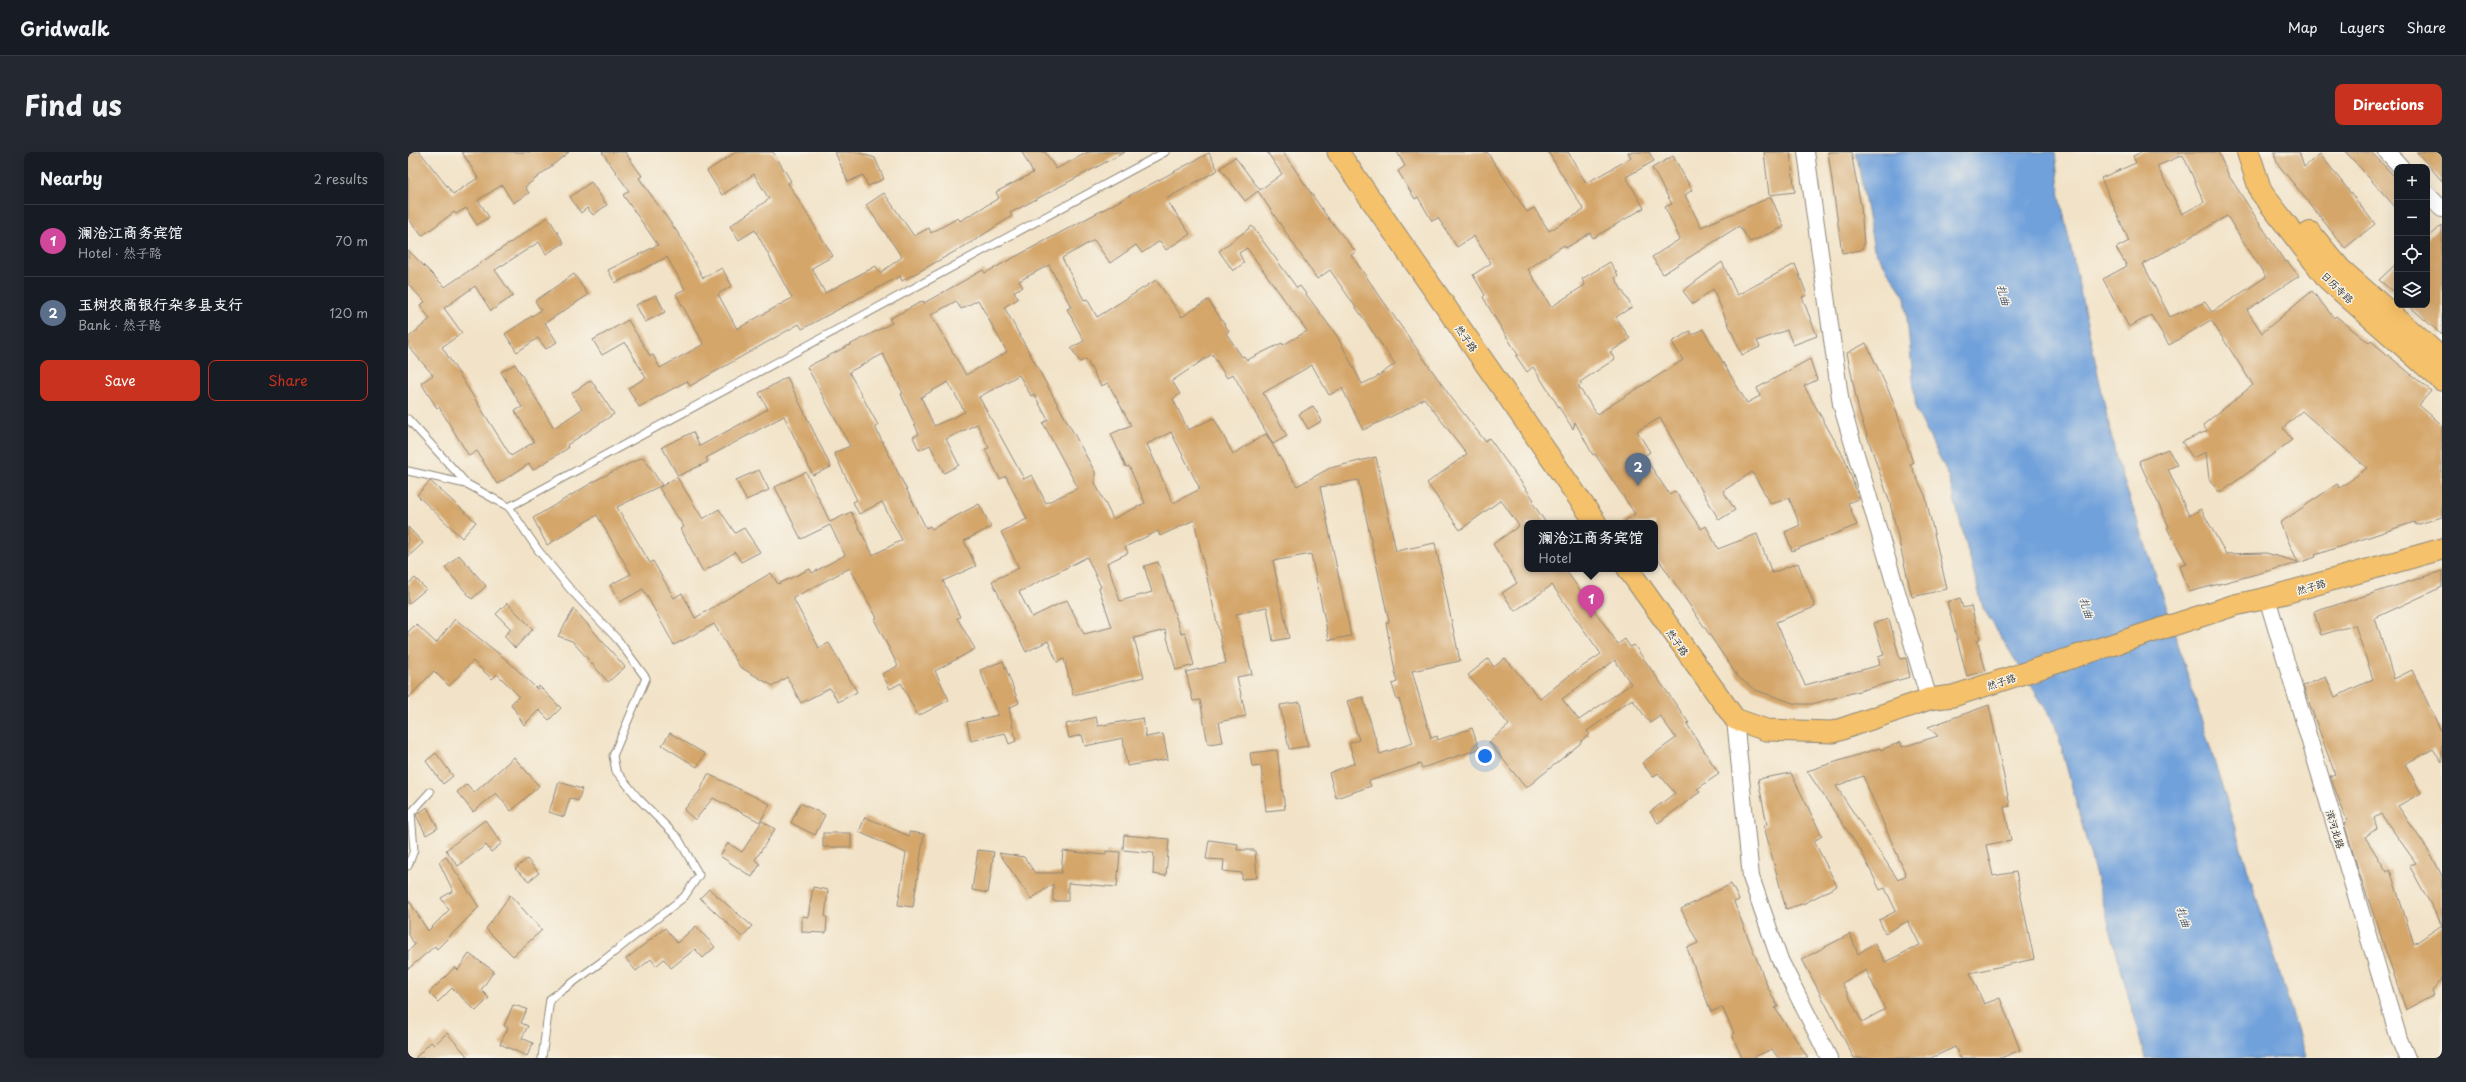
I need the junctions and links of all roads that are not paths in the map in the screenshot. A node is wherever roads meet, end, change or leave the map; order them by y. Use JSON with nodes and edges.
{"nodes":[{"id":1,"x":1166,"y":152,"type":"edge"},
{"id":2,"x":1338,"y":152,"type":"edge"},
{"id":3,"x":1806,"y":152,"type":"edge"},
{"id":4,"x":2248,"y":152,"type":"edge"},
{"id":5,"x":2261,"y":152,"type":"edge"},
{"id":6,"x":2387,"y":152,"type":"edge"},
{"id":7,"x":2398,"y":164,"type":"edge"},
{"id":8,"x":2430,"y":197,"type":"edge"},
{"id":9,"x":2442,"y":208,"type":"edge"},
{"id":10,"x":2442,"y":359,"type":"edge"},
{"id":11,"x":2442,"y":380,"type":"edge"},
{"id":12,"x":408,"y":419,"type":"edge"},
{"id":13,"x":408,"y":471,"type":"edge"},
{"id":14,"x":466,"y":484,"type":"junction"},
{"id":15,"x":509,"y":507,"type":"junction"},
{"id":16,"x":1594,"y":520,"type":"edge"},
{"id":17,"x":2442,"y":549,"type":"edge"},
{"id":18,"x":1630,"y":572,"type":"edge"},
{"id":19,"x":2267,"y":598,"type":"junction"},
{"id":20,"x":1929,"y":699,"type":"junction"},
{"id":21,"x":1735,"y":719,"type":"junction"},
{"id":22,"x":430,"y":792,"type":"dead end"},
{"id":23,"x":408,"y":866,"type":"edge"},
{"id":24,"x":542,"y":1058,"type":"edge"},
{"id":25,"x":1829,"y":1058,"type":"edge"},
{"id":26,"x":2407,"y":1058,"type":"edge"}],
"edges":[{"from":1,"to":15,"type":"lane"},
{"from":2,"to":16,"type":"main road","name":"然子路"},
{"from":3,"to":20,"type":"street"},
{"from":4,"to":11,"type":"highway","name":"日历寺路"},
{"from":5,"to":10,"type":"highway","name":"日历寺路"},
{"from":6,"to":7,"type":"street"},
{"from":8,"to":9,"type":"street"},
{"from":12,"to":14,"type":"lane"},
{"from":13,"to":14,"type":"lane"},
{"from":14,"to":15,"type":"lane"},
{"from":15,"to":24,"type":"lane"},
{"from":17,"to":19,"type":"main road","name":"然子路"},
{"from":18,"to":21,"type":"main road","name":"然子路"},
{"from":19,"to":20,"type":"main road","name":"然子路"},
{"from":19,"to":26,"type":"street","name":"滨河北路"},
{"from":20,"to":21,"type":"main road","name":"然子路"},
{"from":21,"to":25,"type":"street"},
{"from":22,"to":23,"type":"lane"}]}
